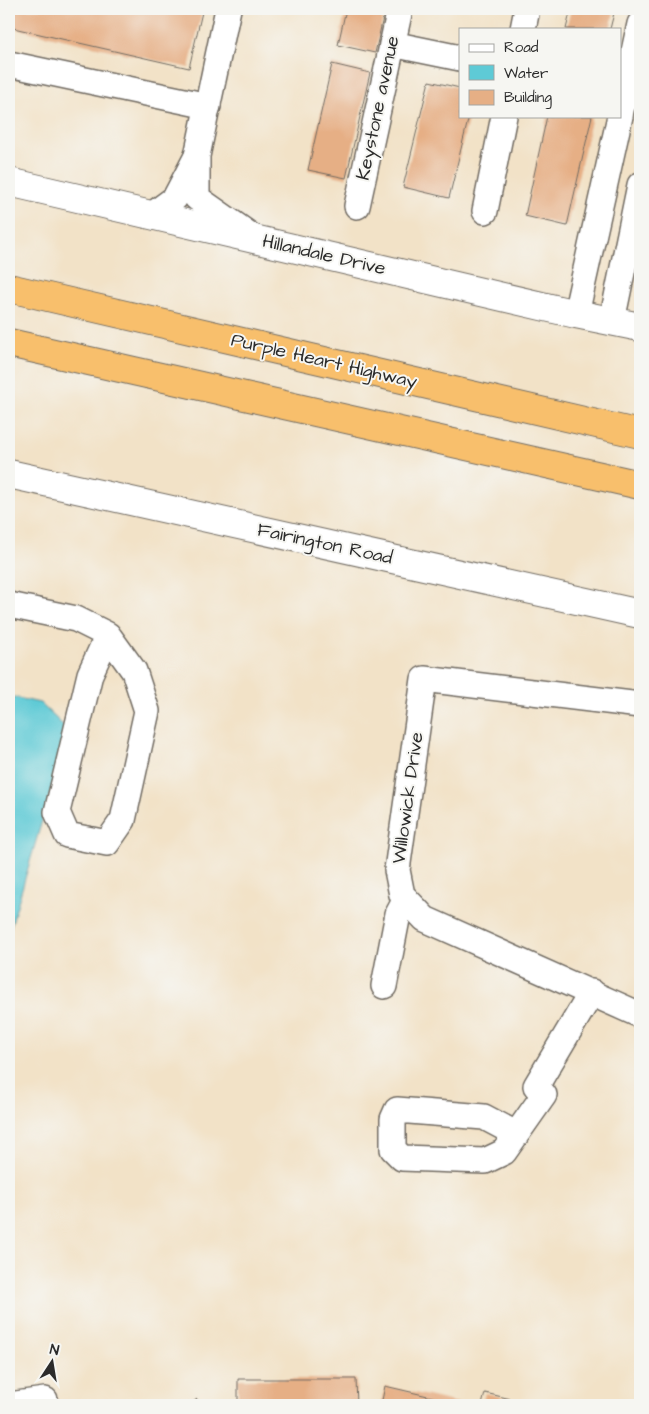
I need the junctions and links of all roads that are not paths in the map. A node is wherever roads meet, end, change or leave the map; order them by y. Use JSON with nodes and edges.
{"nodes":[{"id":1,"x":228,"y":9,"type":"edge"},
{"id":2,"x":400,"y":9,"type":"edge"},
{"id":3,"x":527,"y":9,"type":"edge"},
{"id":4,"x":640,"y":24,"type":"edge"},
{"id":5,"x":522,"y":28,"type":"edge"},
{"id":6,"x":392,"y":44,"type":"junction"},
{"id":7,"x":459,"y":58,"type":"edge"},
{"id":8,"x":9,"y":64,"type":"edge"},
{"id":9,"x":208,"y":106,"type":"junction"},
{"id":10,"x":622,"y":106,"type":"edge"},
{"id":11,"x":504,"y":118,"type":"edge"},
{"id":12,"x":619,"y":118,"type":"edge"},
{"id":13,"x":197,"y":156,"type":"junction"},
{"id":14,"x":9,"y":182,"type":"edge"},
{"id":15,"x":640,"y":185,"type":"edge"},
{"id":16,"x":357,"y":206,"type":"dead end"},
{"id":17,"x":485,"y":210,"type":"dead end"},
{"id":18,"x":152,"y":215,"type":"junction"},
{"id":19,"x":256,"y":240,"type":"junction"},
{"id":20,"x":9,"y":288,"type":"edge"},
{"id":21,"x":576,"y":314,"type":"junction"},
{"id":22,"x":612,"y":321,"type":"junction"},
{"id":23,"x":640,"y":327,"type":"edge"},
{"id":24,"x":9,"y":343,"type":"edge"},
{"id":25,"x":640,"y":434,"type":"edge"},
{"id":26,"x":9,"y":474,"type":"edge"},
{"id":27,"x":640,"y":485,"type":"edge"},
{"id":28,"x":9,"y":605,"type":"edge"},
{"id":29,"x":640,"y":614,"type":"edge"},
{"id":30,"x":108,"y":634,"type":"junction"},
{"id":31,"x":640,"y":705,"type":"edge"},
{"id":32,"x":406,"y":899,"type":"junction"},
{"id":33,"x":384,"y":986,"type":"dead end"},
{"id":34,"x":592,"y":992,"type":"junction"},
{"id":35,"x":640,"y":1015,"type":"edge"},
{"id":36,"x":516,"y":1134,"type":"dead end"},
{"id":37,"x":45,"y":1400,"type":"dead end"},
{"id":38,"x":9,"y":1404,"type":"edge"}],
"edges":[{"from":1,"to":9,"type":"street"},
{"from":2,"to":6,"type":"street","name":"Keystone avenue"},
{"from":3,"to":5,"type":"street"},
{"from":4,"to":10,"type":"street"},
{"from":6,"to":7,"type":"street"},
{"from":6,"to":16,"type":"street","name":"Keystone avenue"},
{"from":8,"to":9,"type":"street"},
{"from":9,"to":13,"type":"street"},
{"from":11,"to":17,"type":"street"},
{"from":12,"to":21,"type":"street"},
{"from":13,"to":18,"type":"street"},
{"from":13,"to":19,"type":"street"},
{"from":14,"to":18,"type":"street","name":"Hillandale Drive"},
{"from":15,"to":22,"type":"street"},
{"from":18,"to":19,"type":"street","name":"Hillandale Drive"},
{"from":19,"to":21,"type":"street","name":"Hillandale Drive"},
{"from":20,"to":25,"type":"highway","name":"Purple Heart Highway"},
{"from":21,"to":22,"type":"street","name":"Hillandale Drive"},
{"from":22,"to":23,"type":"street","name":"Hillandale Drive"},
{"from":24,"to":27,"type":"highway"},
{"from":26,"to":29,"type":"street","name":"Fairington Road"},
{"from":28,"to":30,"type":"street"},
{"from":30,"to":30,"type":"street"},
{"from":31,"to":32,"type":"street","name":"Willowick Drive"},
{"from":32,"to":33,"type":"street"},
{"from":32,"to":34,"type":"street","name":"Willowick Drive"},
{"from":34,"to":35,"type":"street","name":"Willowick Drive"},
{"from":34,"to":36,"type":"street"},
{"from":37,"to":38,"type":"street"}]}
